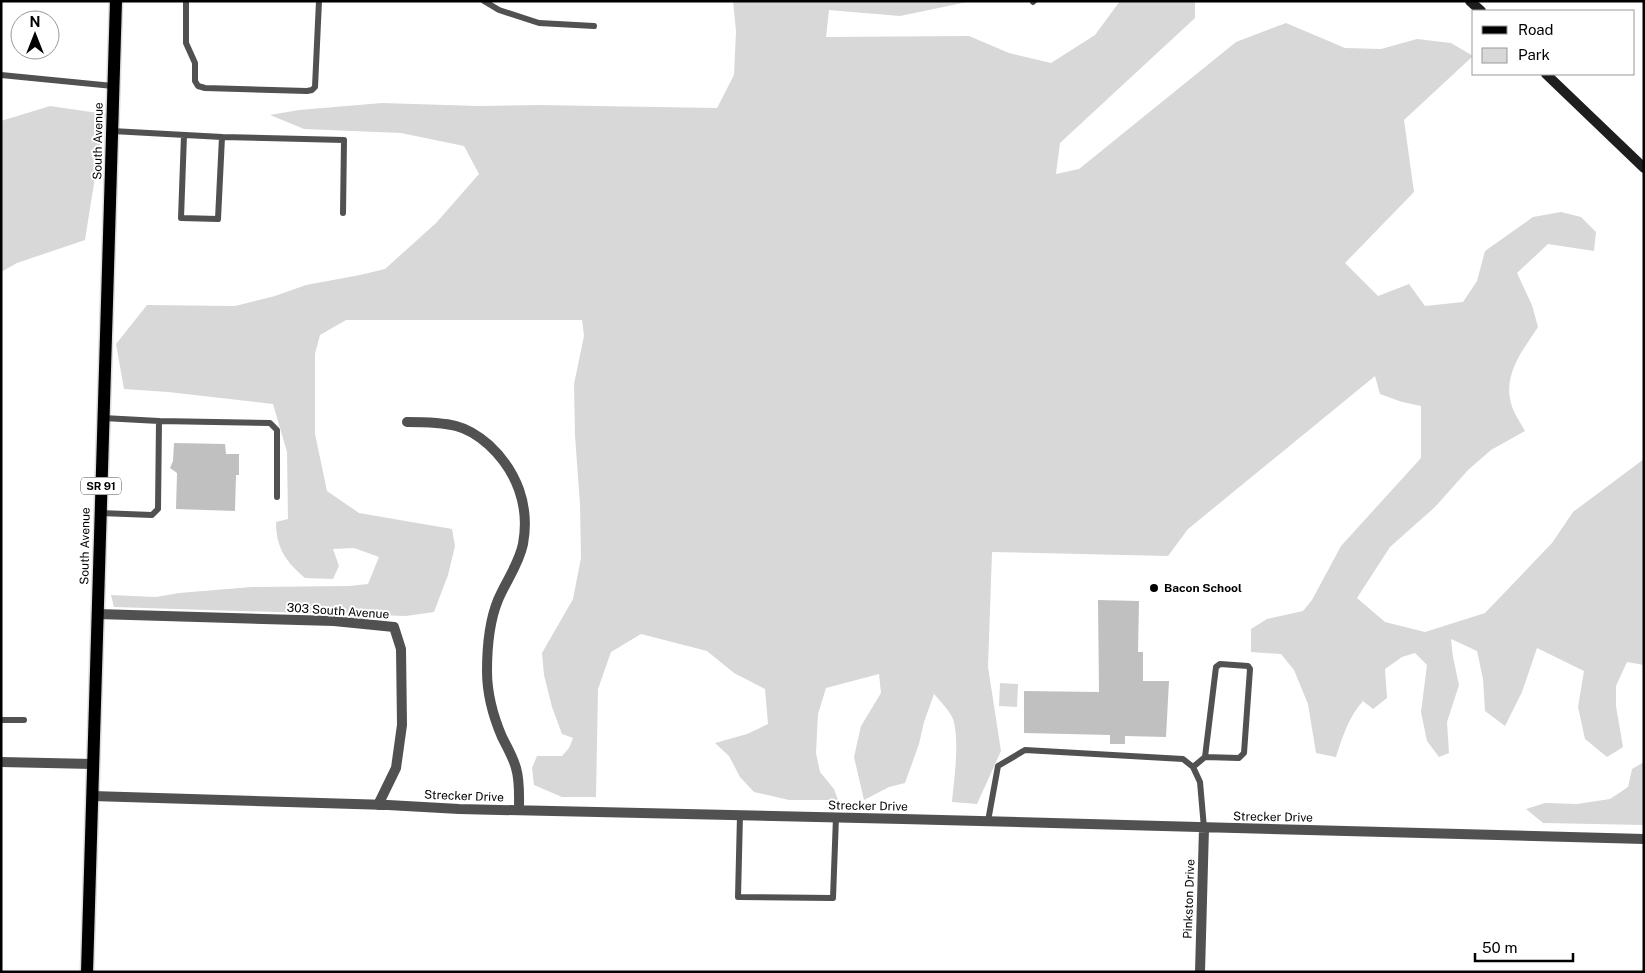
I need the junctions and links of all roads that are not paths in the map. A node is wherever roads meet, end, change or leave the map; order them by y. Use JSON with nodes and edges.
{"nodes":[{"id":1,"x":116,"y":1,"type":"edge"},
{"id":2,"x":186,"y":1,"type":"edge"},
{"id":3,"x":319,"y":1,"type":"edge"},
{"id":4,"x":484,"y":1,"type":"edge"},
{"id":5,"x":1470,"y":1,"type":"edge"},
{"id":6,"x":1480,"y":10,"type":"edge"},
{"id":7,"x":594,"y":26,"type":"dead end"},
{"id":8,"x":1,"y":75,"type":"edge"},
{"id":9,"x":1547,"y":75,"type":"edge"},
{"id":10,"x":113,"y":86,"type":"junction"},
{"id":11,"x":112,"y":131,"type":"junction"},
{"id":12,"x":184,"y":135,"type":"junction"},
{"id":13,"x":222,"y":137,"type":"junction"},
{"id":14,"x":1644,"y":168,"type":"edge"},
{"id":15,"x":343,"y":213,"type":"dead end"},
{"id":16,"x":103,"y":418,"type":"junction"},
{"id":17,"x":159,"y":421,"type":"junction"},
{"id":18,"x":407,"y":422,"type":"dead end"},
{"id":19,"x":277,"y":497,"type":"dead end"},
{"id":20,"x":100,"y":513,"type":"junction"},
{"id":21,"x":98,"y":614,"type":"junction"},
{"id":22,"x":1,"y":720,"type":"edge"},
{"id":23,"x":24,"y":720,"type":"dead end"},
{"id":24,"x":1205,"y":757,"type":"junction"},
{"id":25,"x":1,"y":762,"type":"edge"},
{"id":26,"x":93,"y":764,"type":"junction"},
{"id":27,"x":1193,"y":767,"type":"junction"},
{"id":28,"x":92,"y":796,"type":"junction"},
{"id":29,"x":378,"y":805,"type":"junction"},
{"id":30,"x":519,"y":810,"type":"junction"},
{"id":31,"x":740,"y":815,"type":"junction"},
{"id":32,"x":836,"y":817,"type":"junction"},
{"id":33,"x":988,"y":822,"type":"junction"},
{"id":34,"x":1204,"y":828,"type":"junction"},
{"id":35,"x":1644,"y":839,"type":"edge"},
{"id":36,"x":87,"y":972,"type":"edge"},
{"id":37,"x":1200,"y":972,"type":"edge"}],
"edges":[{"from":1,"to":10,"type":"main road","name":"South Avenue","number":"SR 91"},
{"from":2,"to":3,"type":"lane"},
{"from":4,"to":7,"type":"lane"},
{"from":5,"to":6,"type":"street"},
{"from":8,"to":10,"type":"lane"},
{"from":9,"to":14,"type":"street"},
{"from":10,"to":11,"type":"main road","name":"South Avenue","number":"SR 91"},
{"from":11,"to":12,"type":"lane"},
{"from":11,"to":16,"type":"main road","name":"South Avenue","number":"SR 91"},
{"from":12,"to":13,"type":"lane"},
{"from":12,"to":13,"type":"lane"},
{"from":13,"to":15,"type":"lane"},
{"from":16,"to":17,"type":"lane"},
{"from":16,"to":20,"type":"main road","name":"South Avenue","number":"SR 91"},
{"from":17,"to":19,"type":"lane"},
{"from":17,"to":20,"type":"lane"},
{"from":18,"to":30,"type":"street"},
{"from":20,"to":21,"type":"main road","name":"South Avenue","number":"SR 91"},
{"from":21,"to":26,"type":"main road","name":"South Avenue","number":"SR 91"},
{"from":21,"to":29,"type":"street","name":"303 South Avenue"},
{"from":22,"to":23,"type":"lane"},
{"from":24,"to":24,"type":"lane"},
{"from":24,"to":27,"type":"lane"},
{"from":25,"to":26,"type":"street"},
{"from":26,"to":28,"type":"main road","name":"South Avenue","number":"SR 91"},
{"from":27,"to":33,"type":"lane"},
{"from":27,"to":34,"type":"lane"},
{"from":28,"to":29,"type":"street","name":"Strecker Drive"},
{"from":28,"to":36,"type":"main road","name":"South Avenue","number":"SR 91"},
{"from":29,"to":30,"type":"street","name":"Strecker Drive"},
{"from":30,"to":31,"type":"street","name":"Strecker Drive"},
{"from":31,"to":32,"type":"street","name":"Strecker Drive"},
{"from":31,"to":32,"type":"lane"},
{"from":32,"to":33,"type":"street","name":"Strecker Drive"},
{"from":33,"to":34,"type":"street","name":"Strecker Drive"},
{"from":34,"to":35,"type":"street","name":"Strecker Drive"},
{"from":34,"to":37,"type":"street","name":"Pinkston Drive"}]}
